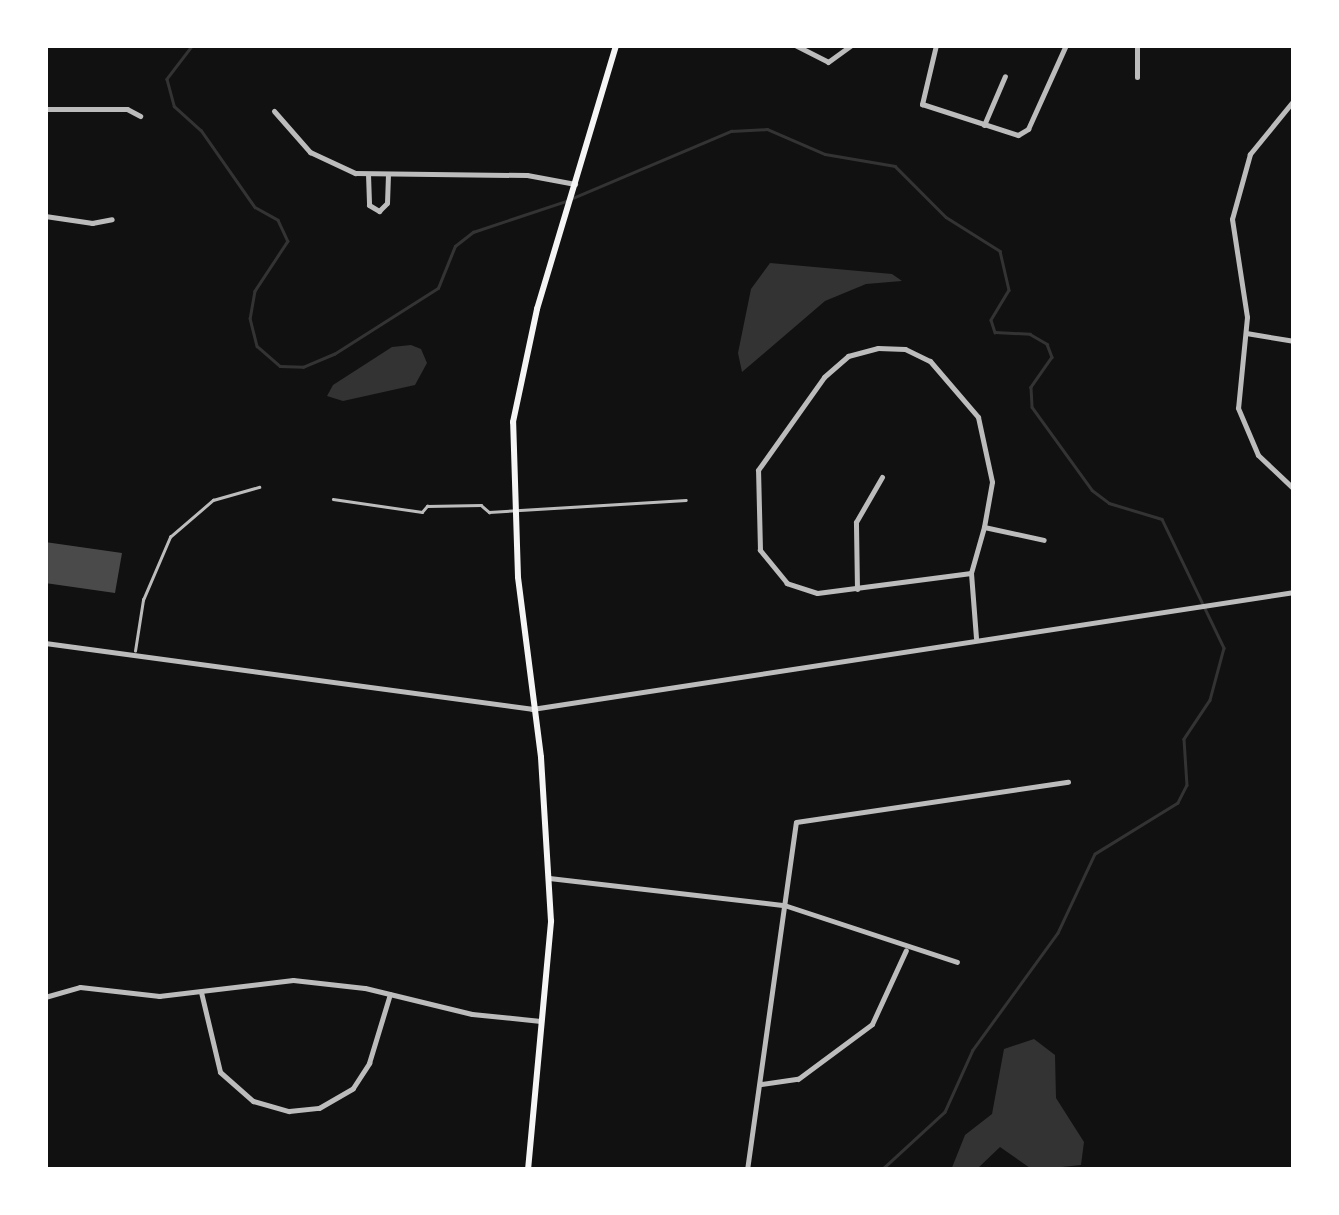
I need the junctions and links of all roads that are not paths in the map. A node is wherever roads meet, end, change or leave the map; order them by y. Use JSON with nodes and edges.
{"nodes":[{"id":1,"x":616,"y":45,"type":"edge"},
{"id":2,"x":795,"y":45,"type":"edge"},
{"id":3,"x":851,"y":45,"type":"edge"},
{"id":4,"x":936,"y":45,"type":"edge"},
{"id":5,"x":1066,"y":45,"type":"edge"},
{"id":6,"x":1137,"y":45,"type":"edge"},
{"id":7,"x":1005,"y":76,"type":"dead end"},
{"id":8,"x":1137,"y":77,"type":"dead end"},
{"id":9,"x":1294,"y":100,"type":"edge"},
{"id":10,"x":45,"y":108,"type":"edge"},
{"id":11,"x":274,"y":110,"type":"dead end"},
{"id":12,"x":140,"y":116,"type":"dead end"},
{"id":13,"x":984,"y":124,"type":"junction"},
{"id":14,"x":368,"y":174,"type":"junction"},
{"id":15,"x":388,"y":174,"type":"junction"},
{"id":16,"x":575,"y":184,"type":"junction"},
{"id":17,"x":45,"y":216,"type":"edge"},
{"id":18,"x":112,"y":219,"type":"dead end"},
{"id":19,"x":1246,"y":333,"type":"junction"},
{"id":20,"x":1294,"y":340,"type":"edge"},
{"id":21,"x":882,"y":477,"type":"dead end"},
{"id":22,"x":259,"y":488,"type":"dead end"},
{"id":23,"x":1294,"y":489,"type":"edge"},
{"id":24,"x":333,"y":499,"type":"dead end"},
{"id":25,"x":686,"y":500,"type":"dead end"},
{"id":26,"x":513,"y":511,"type":"junction"},
{"id":27,"x":984,"y":527,"type":"junction"},
{"id":28,"x":1044,"y":540,"type":"dead end"},
{"id":29,"x":971,"y":573,"type":"junction"},
{"id":30,"x":857,"y":589,"type":"junction"},
{"id":31,"x":1294,"y":592,"type":"edge"},
{"id":32,"x":976,"y":638,"type":"junction"},
{"id":33,"x":45,"y":644,"type":"edge"},
{"id":34,"x":135,"y":653,"type":"junction"},
{"id":35,"x":532,"y":709,"type":"junction"},
{"id":36,"x":1068,"y":782,"type":"dead end"},
{"id":37,"x":549,"y":878,"type":"junction"},
{"id":38,"x":784,"y":905,"type":"junction"},
{"id":39,"x":906,"y":950,"type":"junction"},
{"id":40,"x":957,"y":962,"type":"dead end"},
{"id":41,"x":201,"y":992,"type":"junction"},
{"id":42,"x":390,"y":994,"type":"junction"},
{"id":43,"x":45,"y":997,"type":"edge"},
{"id":44,"x":544,"y":1021,"type":"junction"},
{"id":45,"x":760,"y":1084,"type":"junction"},
{"id":46,"x":528,"y":1170,"type":"edge"},
{"id":47,"x":746,"y":1170,"type":"edge"}],
"edges":[{"from":1,"to":16,"type":"main road"},
{"from":2,"to":3,"type":"street"},
{"from":4,"to":13,"type":"street"},
{"from":5,"to":13,"type":"street"},
{"from":6,"to":8,"type":"street"},
{"from":7,"to":13,"type":"street"},
{"from":9,"to":19,"type":"street"},
{"from":10,"to":12,"type":"street"},
{"from":11,"to":14,"type":"street"},
{"from":14,"to":15,"type":"street"},
{"from":14,"to":15,"type":"street"},
{"from":15,"to":16,"type":"street"},
{"from":16,"to":26,"type":"main road"},
{"from":17,"to":18,"type":"street"},
{"from":19,"to":20,"type":"street"},
{"from":19,"to":23,"type":"street"},
{"from":21,"to":30,"type":"street"},
{"from":22,"to":34,"type":"lane"},
{"from":24,"to":26,"type":"lane"},
{"from":25,"to":26,"type":"lane"},
{"from":26,"to":35,"type":"main road"},
{"from":27,"to":28,"type":"street"},
{"from":27,"to":29,"type":"street"},
{"from":27,"to":30,"type":"street"},
{"from":29,"to":30,"type":"street"},
{"from":29,"to":32,"type":"street"},
{"from":31,"to":32,"type":"street"},
{"from":32,"to":35,"type":"street"},
{"from":33,"to":34,"type":"street"},
{"from":34,"to":35,"type":"street"},
{"from":35,"to":37,"type":"main road"},
{"from":36,"to":38,"type":"street"},
{"from":37,"to":38,"type":"street"},
{"from":37,"to":44,"type":"main road"},
{"from":38,"to":39,"type":"street"},
{"from":38,"to":45,"type":"street"},
{"from":39,"to":40,"type":"street"},
{"from":39,"to":45,"type":"street"},
{"from":41,"to":42,"type":"street"},
{"from":41,"to":42,"type":"street"},
{"from":41,"to":43,"type":"street"},
{"from":42,"to":44,"type":"street"},
{"from":44,"to":46,"type":"main road"},
{"from":45,"to":47,"type":"street"}]}
